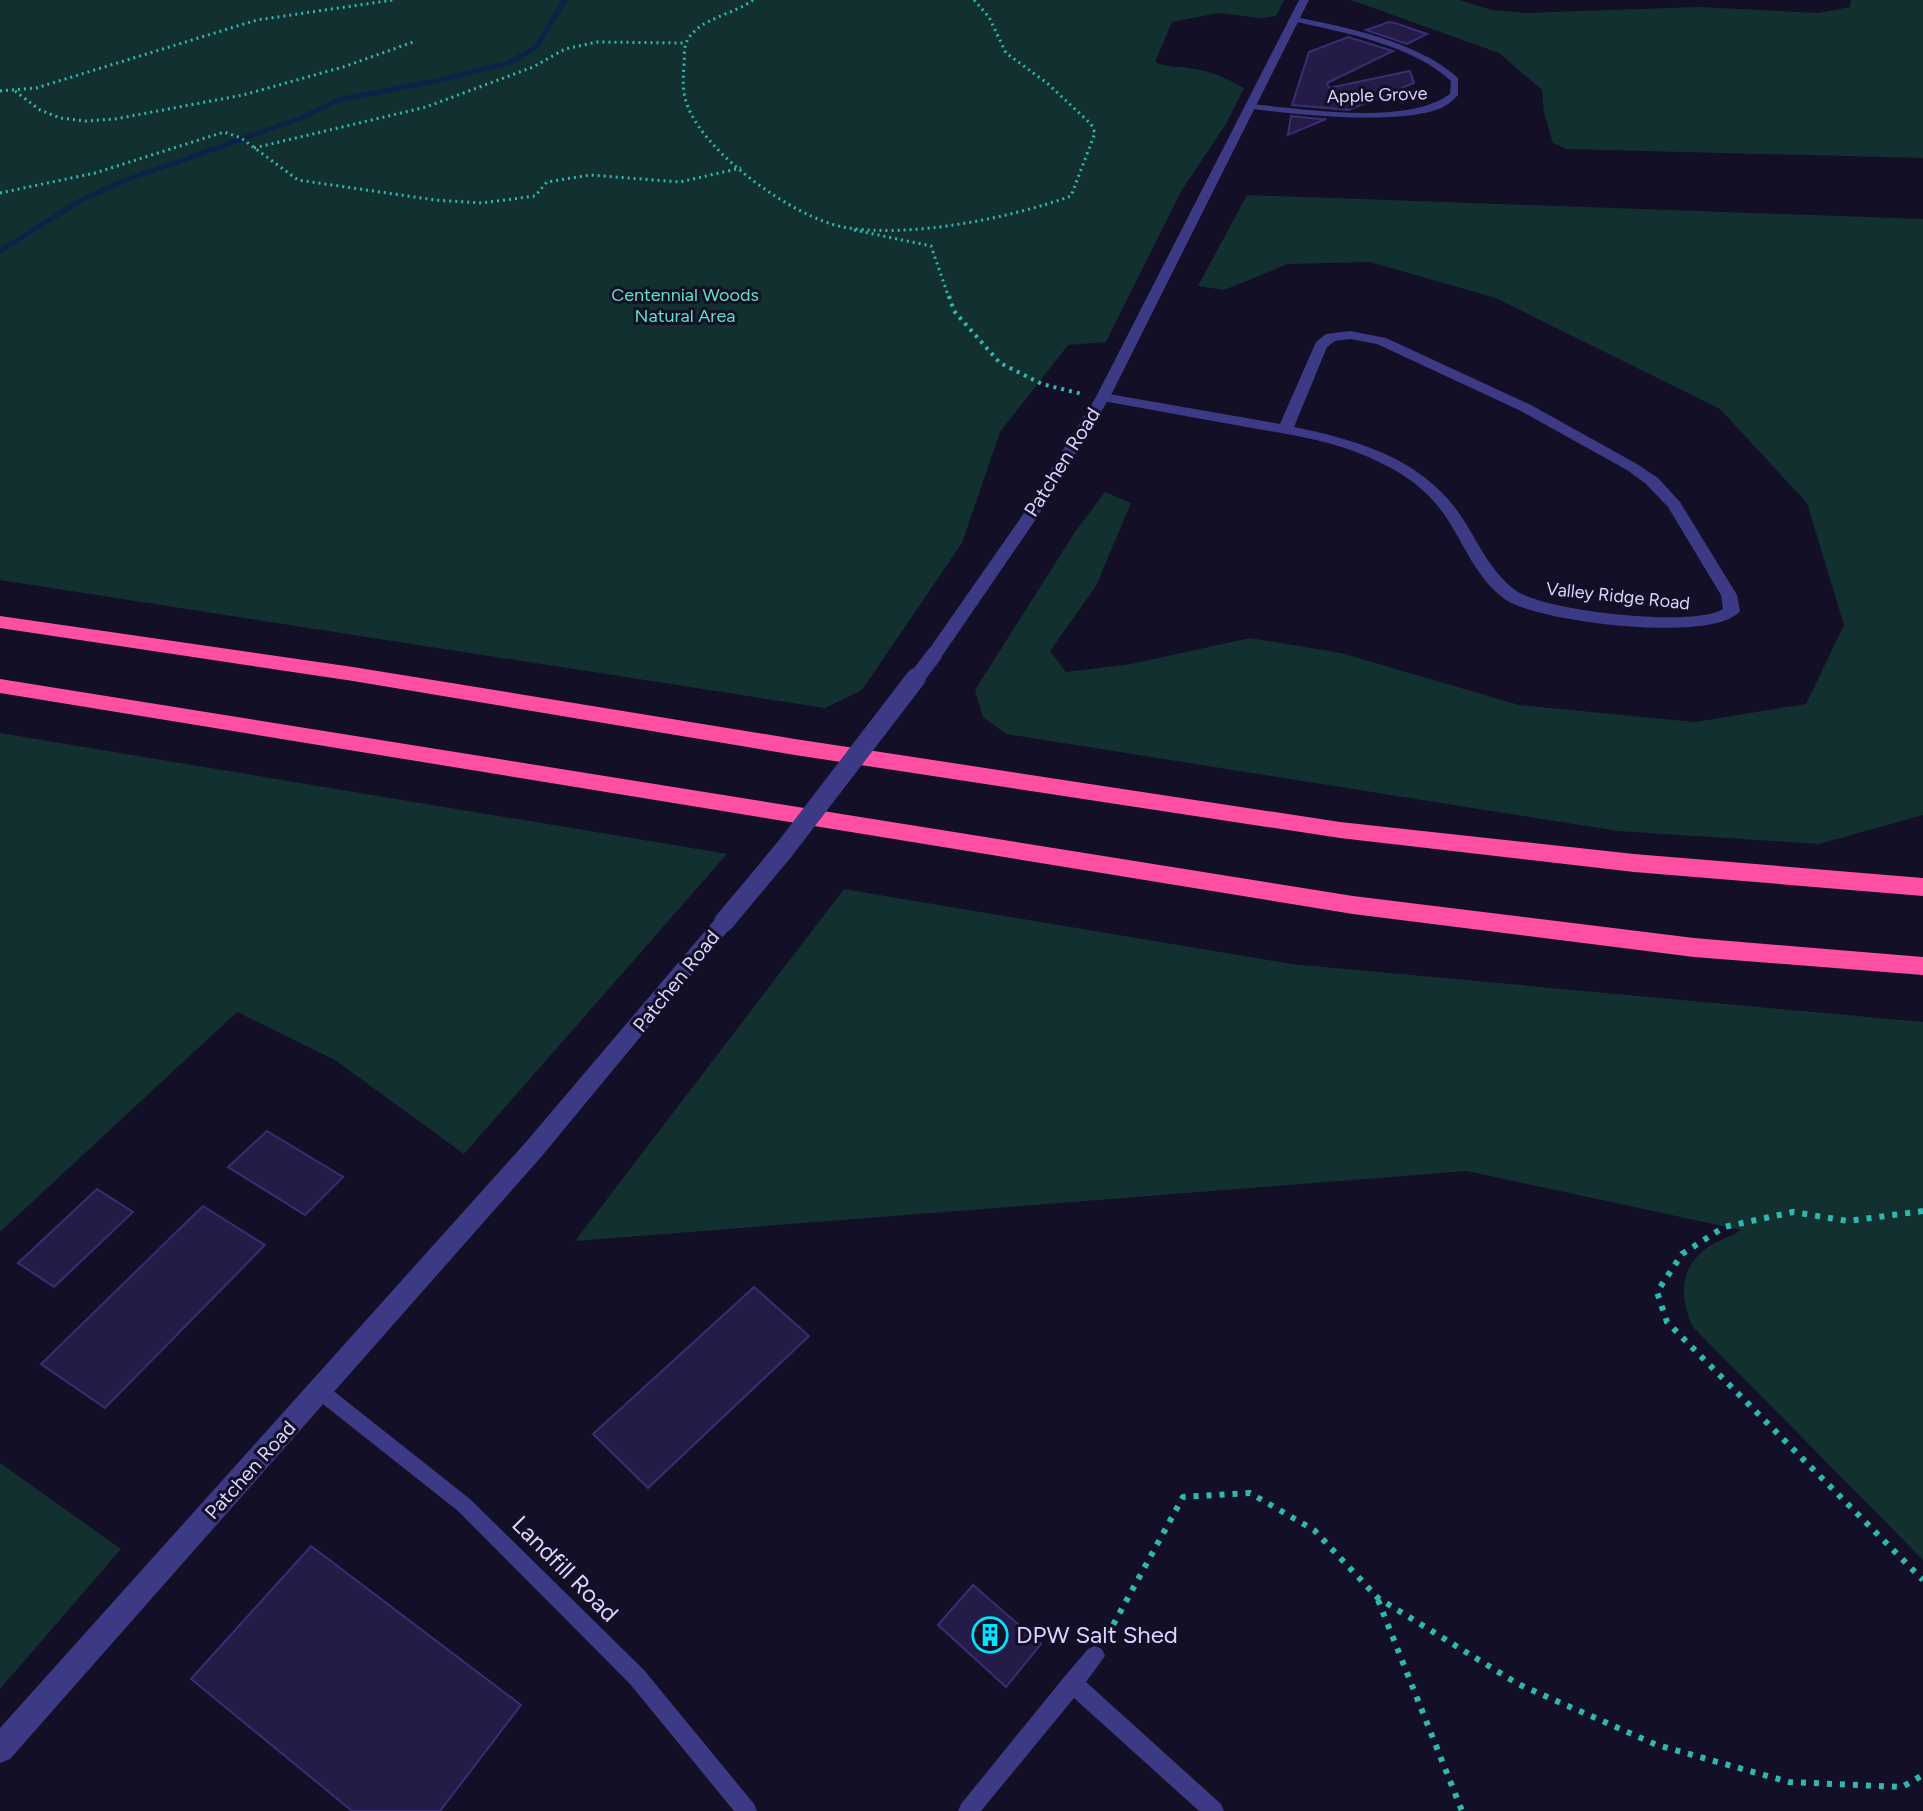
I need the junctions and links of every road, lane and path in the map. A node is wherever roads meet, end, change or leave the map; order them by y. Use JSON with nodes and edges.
{"nodes":[{"id":1,"x":393,"y":0,"type":"edge"},
{"id":2,"x":753,"y":0,"type":"edge"},
{"id":3,"x":974,"y":0,"type":"edge"},
{"id":4,"x":1304,"y":0,"type":"edge"},
{"id":5,"x":1295,"y":19,"type":"junction"},
{"id":6,"x":416,"y":41,"type":"dead end"},
{"id":7,"x":685,"y":43,"type":"junction"},
{"id":8,"x":0,"y":91,"type":"edge"},
{"id":9,"x":15,"y":91,"type":"junction"},
{"id":10,"x":1251,"y":106,"type":"junction"},
{"id":11,"x":254,"y":148,"type":"junction"},
{"id":12,"x":741,"y":168,"type":"junction"},
{"id":13,"x":0,"y":193,"type":"edge"},
{"id":14,"x":845,"y":228,"type":"junction"},
{"id":15,"x":1103,"y":397,"type":"junction"},
{"id":16,"x":1285,"y":430,"type":"junction"},
{"id":17,"x":0,"y":622,"type":"edge"},
{"id":18,"x":0,"y":686,"type":"edge"},
{"id":19,"x":1923,"y":887,"type":"edge"},
{"id":20,"x":1923,"y":966,"type":"edge"},
{"id":21,"x":1923,"y":1211,"type":"edge"},
{"id":22,"x":320,"y":1391,"type":"junction"},
{"id":23,"x":1923,"y":1580,"type":"edge"},
{"id":24,"x":1378,"y":1598,"type":"junction"},
{"id":25,"x":1095,"y":1656,"type":"joint"},
{"id":26,"x":1072,"y":1683,"type":"junction"},
{"id":27,"x":0,"y":1749,"type":"edge"},
{"id":28,"x":1923,"y":1775,"type":"edge"},
{"id":29,"x":747,"y":1811,"type":"edge"},
{"id":30,"x":968,"y":1811,"type":"edge"},
{"id":31,"x":1214,"y":1811,"type":"edge"},
{"id":32,"x":1462,"y":1811,"type":"edge"}],
"edges":[{"from":1,"to":9,"type":"path"},
{"from":2,"to":7,"type":"path"},
{"from":3,"to":14,"type":"path"},
{"from":4,"to":5,"type":"street","name":"Patchen Road"},
{"from":5,"to":10,"type":"street","name":"Patchen Road"},
{"from":5,"to":10,"type":"lane","name":"Apple Grove"},
{"from":6,"to":9,"type":"path"},
{"from":7,"to":11,"type":"path"},
{"from":7,"to":12,"type":"path"},
{"from":8,"to":9,"type":"path"},
{"from":10,"to":15,"type":"street","name":"Patchen Road"},
{"from":11,"to":12,"type":"path"},
{"from":11,"to":13,"type":"path"},
{"from":12,"to":14,"type":"path"},
{"from":14,"to":15,"type":"path"},
{"from":15,"to":16,"type":"street","name":"Valley Ridge Road"},
{"from":15,"to":22,"type":"street","name":"Patchen Road","bridge":true},
{"from":16,"to":16,"type":"street","name":"Valley Ridge Road"},
{"from":17,"to":19,"type":"highway"},
{"from":18,"to":20,"type":"highway"},
{"from":21,"to":23,"type":"path"},
{"from":22,"to":27,"type":"street","name":"Patchen Road"},
{"from":22,"to":29,"type":"lane","name":"Landfill Road"},
{"from":24,"to":25,"type":"path"},
{"from":24,"to":28,"type":"path"},
{"from":24,"to":32,"type":"path"},
{"from":25,"to":26,"type":"lane"},
{"from":26,"to":30,"type":"lane"},
{"from":26,"to":31,"type":"lane"}]}
